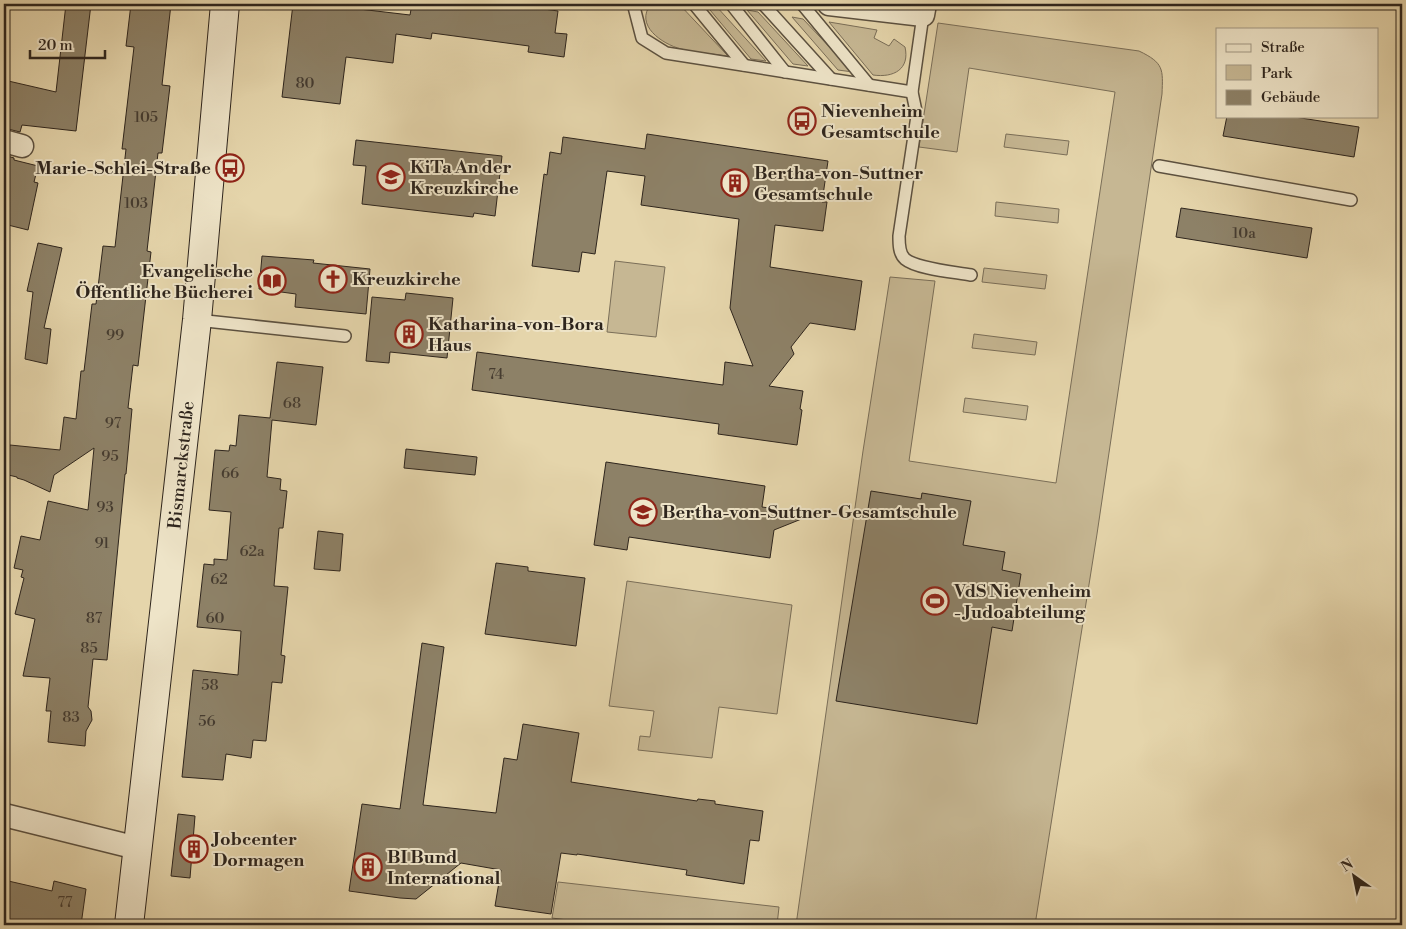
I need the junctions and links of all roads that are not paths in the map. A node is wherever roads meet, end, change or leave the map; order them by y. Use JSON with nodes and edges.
{"nodes":[{"id":1,"x":225,"y":4,"type":"edge"},
{"id":2,"x":635,"y":4,"type":"edge"},
{"id":3,"x":694,"y":4,"type":"edge"},
{"id":4,"x":730,"y":4,"type":"edge"},
{"id":5,"x":763,"y":4,"type":"edge"},
{"id":6,"x":802,"y":4,"type":"edge"},
{"id":7,"x":829,"y":4,"type":"edge"},
{"id":8,"x":924,"y":9,"type":"edge"},
{"id":9,"x":744,"y":65,"type":"junction"},
{"id":10,"x":785,"y":72,"type":"junction"},
{"id":11,"x":830,"y":79,"type":"junction"},
{"id":12,"x":870,"y":85,"type":"junction"},
{"id":13,"x":912,"y":92,"type":"junction"},
{"id":14,"x":1159,"y":166,"type":"dead end"},
{"id":15,"x":1351,"y":200,"type":"dead end"},
{"id":16,"x":971,"y":276,"type":"dead end"},
{"id":17,"x":197,"y":320,"type":"junction"},
{"id":18,"x":344,"y":336,"type":"dead end"},
{"id":19,"x":4,"y":815,"type":"edge"},
{"id":20,"x":137,"y":848,"type":"junction"},
{"id":21,"x":129,"y":925,"type":"edge"}],
"edges":[{"from":1,"to":17,"type":"street","name":"Bismarckstraße"},
{"from":2,"to":9,"type":"lane"},
{"from":3,"to":9,"type":"lane"},
{"from":4,"to":10,"type":"lane"},
{"from":5,"to":11,"type":"lane"},
{"from":6,"to":12,"type":"lane"},
{"from":7,"to":8,"type":"street"},
{"from":8,"to":13,"type":"lane"},
{"from":9,"to":10,"type":"lane"},
{"from":10,"to":11,"type":"lane"},
{"from":11,"to":12,"type":"lane"},
{"from":12,"to":13,"type":"lane"},
{"from":13,"to":16,"type":"lane"},
{"from":14,"to":15,"type":"lane"},
{"from":17,"to":18,"type":"lane"},
{"from":17,"to":20,"type":"street","name":"Bismarckstraße"},
{"from":19,"to":20,"type":"street"},
{"from":20,"to":21,"type":"street","name":"Bismarckstraße"}]}
